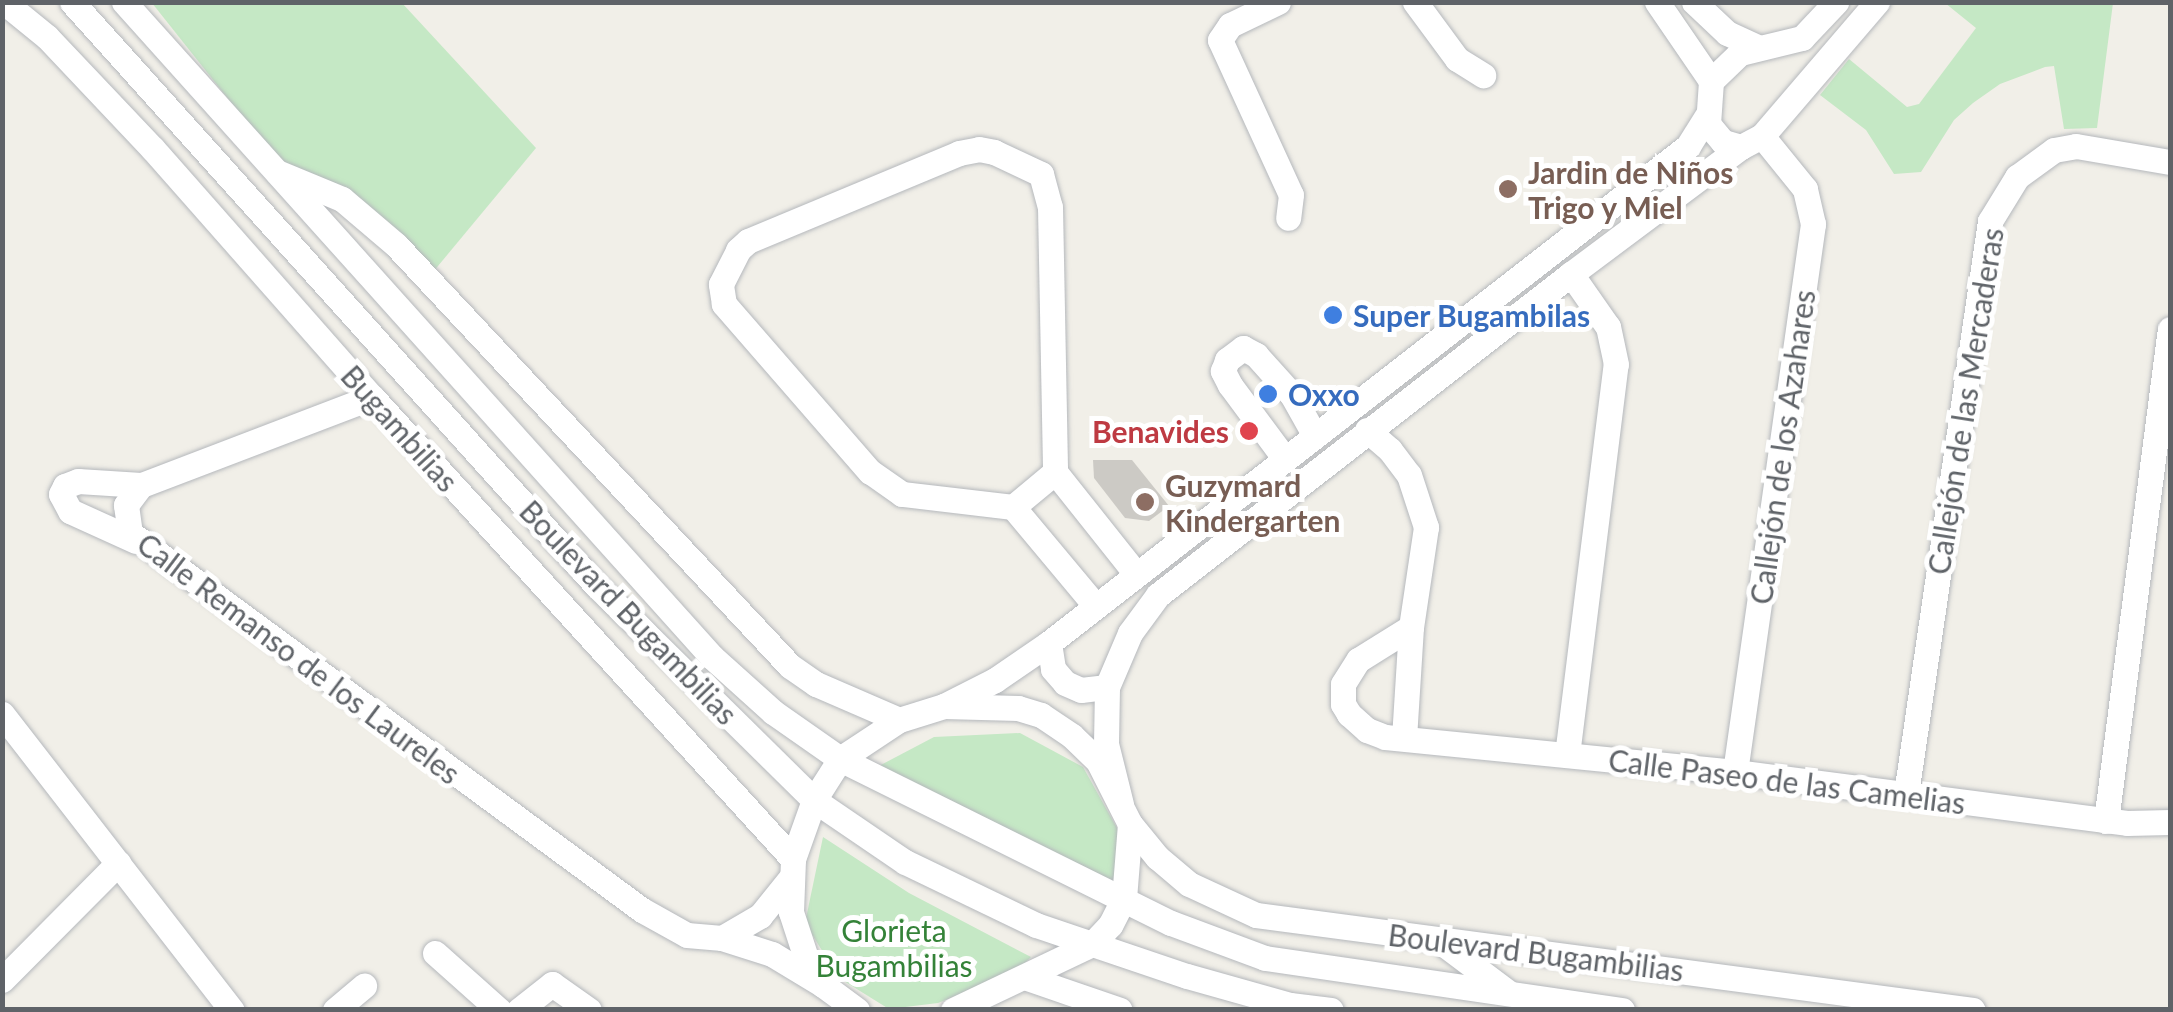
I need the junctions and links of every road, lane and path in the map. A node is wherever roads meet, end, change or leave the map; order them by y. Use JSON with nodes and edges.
{"nodes":[{"id":1,"x":4,"y":2,"type":"edge"},
{"id":2,"x":72,"y":2,"type":"edge"},
{"id":3,"x":124,"y":2,"type":"edge"},
{"id":4,"x":1278,"y":2,"type":"edge"},
{"id":5,"x":1414,"y":2,"type":"edge"},
{"id":6,"x":1657,"y":2,"type":"edge"},
{"id":7,"x":1694,"y":2,"type":"edge"},
{"id":8,"x":1836,"y":2,"type":"edge"},
{"id":9,"x":1876,"y":2,"type":"edge"},
{"id":10,"x":1787,"y":42,"type":"junction"},
{"id":11,"x":1756,"y":47,"type":"junction"},
{"id":12,"x":128,"y":67,"type":"junction"},
{"id":13,"x":1482,"y":75,"type":"dead end"},
{"id":14,"x":1811,"y":79,"type":"junction"},
{"id":15,"x":1711,"y":82,"type":"junction"},
{"id":16,"x":1706,"y":118,"type":"junction"},
{"id":17,"x":178,"y":120,"type":"junction"},
{"id":18,"x":1751,"y":142,"type":"junction"},
{"id":19,"x":153,"y":149,"type":"junction"},
{"id":20,"x":2170,"y":162,"type":"edge"},
{"id":21,"x":265,"y":163,"type":"junction"},
{"id":22,"x":1288,"y":218,"type":"dead end"},
{"id":23,"x":1571,"y":274,"type":"junction"},
{"id":24,"x":2170,"y":329,"type":"edge"},
{"id":25,"x":372,"y":398,"type":"junction"},
{"id":26,"x":1367,"y":430,"type":"junction"},
{"id":27,"x":1314,"y":436,"type":"junction"},
{"id":28,"x":1285,"y":459,"type":"junction"},
{"id":29,"x":1055,"y":472,"type":"junction"},
{"id":30,"x":141,"y":485,"type":"junction"},
{"id":31,"x":1013,"y":507,"type":"junction"},
{"id":32,"x":136,"y":541,"type":"junction"},
{"id":33,"x":1136,"y":574,"type":"junction"},
{"id":34,"x":1094,"y":604,"type":"junction"},
{"id":35,"x":1410,"y":627,"type":"junction"},
{"id":36,"x":1050,"y":643,"type":"junction"},
{"id":37,"x":1107,"y":686,"type":"junction"},
{"id":38,"x":944,"y":706,"type":"junction"},
{"id":39,"x":2,"y":714,"type":"edge"},
{"id":40,"x":899,"y":720,"type":"junction"},
{"id":41,"x":1404,"y":738,"type":"junction"},
{"id":42,"x":1568,"y":755,"type":"junction"},
{"id":43,"x":840,"y":759,"type":"junction"},
{"id":44,"x":1735,"y":772,"type":"junction"},
{"id":45,"x":1906,"y":794,"type":"junction"},
{"id":46,"x":814,"y":800,"type":"junction"},
{"id":47,"x":1126,"y":814,"type":"junction"},
{"id":48,"x":2106,"y":821,"type":"junction"},
{"id":49,"x":2170,"y":822,"type":"edge"},
{"id":50,"x":118,"y":863,"type":"junction"},
{"id":51,"x":791,"y":869,"type":"junction"},
{"id":52,"x":1124,"y":898,"type":"junction"},
{"id":53,"x":722,"y":938,"type":"junction"},
{"id":54,"x":1437,"y":939,"type":"junction"},
{"id":55,"x":1092,"y":944,"type":"junction"},
{"id":56,"x":435,"y":953,"type":"dead end"},
{"id":57,"x":2,"y":980,"type":"edge"},
{"id":58,"x":1016,"y":982,"type":"junction"},
{"id":59,"x":823,"y":984,"type":"junction"},
{"id":60,"x":364,"y":986,"type":"dead end"},
{"id":61,"x":1513,"y":996,"type":"junction"},
{"id":62,"x":232,"y":1010,"type":"edge"},
{"id":63,"x":335,"y":1010,"type":"edge"},
{"id":64,"x":499,"y":1010,"type":"edge"},
{"id":65,"x":519,"y":1010,"type":"edge"},
{"id":66,"x":589,"y":1010,"type":"edge"},
{"id":67,"x":857,"y":1010,"type":"edge"},
{"id":68,"x":953,"y":1010,"type":"edge"},
{"id":69,"x":988,"y":1010,"type":"edge"},
{"id":70,"x":1120,"y":1010,"type":"edge"},
{"id":71,"x":1331,"y":1010,"type":"edge"},
{"id":72,"x":1622,"y":1010,"type":"edge"},
{"id":73,"x":1973,"y":1010,"type":"edge"}],
"edges":[{"from":1,"to":19,"type":"street","name":"Bugambilias"},
{"from":2,"to":12,"type":"street","name":"Boulevard Bugambilias"},
{"from":3,"to":21,"type":"street","name":"Boulevard Bugambilias"},
{"from":4,"to":22,"type":"street"},
{"from":5,"to":13,"type":"street"},
{"from":6,"to":15,"type":"street"},
{"from":7,"to":11,"type":"street"},
{"from":8,"to":10,"type":"street"},
{"from":9,"to":14,"type":"street"},
{"from":10,"to":11,"type":"street"},
{"from":10,"to":14,"type":"street"},
{"from":11,"to":15,"type":"street"},
{"from":12,"to":17,"type":"street","name":"Boulevard Bugambilias"},
{"from":12,"to":19,"type":"street"},
{"from":14,"to":18,"type":"street"},
{"from":15,"to":16,"type":"street"},
{"from":16,"to":18,"type":"street","name":"Callejón de los Azahares"},
{"from":16,"to":27,"type":"street"},
{"from":17,"to":19,"type":"street"},
{"from":17,"to":21,"type":"street"},
{"from":17,"to":46,"type":"street","name":"Boulevard Bugambilias"},
{"from":18,"to":23,"type":"street"},
{"from":18,"to":44,"type":"street","name":"Callejón de los Azahares"},
{"from":19,"to":25,"type":"street","name":"Bugambilias"},
{"from":20,"to":45,"type":"street","name":"Callejón de las Mercaderas"},
{"from":21,"to":40,"type":"street","name":"Boulevard Bugambilias"},
{"from":21,"to":43,"type":"street","name":"Boulevard Bugambilias"},
{"from":23,"to":26,"type":"street"},
{"from":23,"to":42,"type":"street"},
{"from":24,"to":48,"type":"street"},
{"from":25,"to":30,"type":"street","name":"Calle Remanso de los Laureles"},
{"from":25,"to":51,"type":"street","name":"Bugambilias"},
{"from":26,"to":35,"type":"street"},
{"from":26,"to":37,"type":"street"},
{"from":27,"to":28,"type":"street"},
{"from":27,"to":28,"type":"street"},
{"from":28,"to":33,"type":"street"},
{"from":29,"to":31,"type":"street"},
{"from":29,"to":31,"type":"street"},
{"from":29,"to":33,"type":"street"},
{"from":30,"to":32,"type":"street","name":"Calle Remanso de los Laureles"},
{"from":30,"to":32,"type":"street"},
{"from":31,"to":34,"type":"street"},
{"from":32,"to":53,"type":"street","name":"Calle Remanso de los Laureles"},
{"from":33,"to":34,"type":"street"},
{"from":34,"to":36,"type":"street"},
{"from":35,"to":41,"type":"street"},
{"from":35,"to":41,"type":"street","name":"Calle Paseo de las Camelias"},
{"from":36,"to":37,"type":"street"},
{"from":36,"to":38,"type":"street"},
{"from":37,"to":47,"type":"street"},
{"from":38,"to":40,"type":"street"},
{"from":38,"to":47,"type":"street"},
{"from":39,"to":50,"type":"street"},
{"from":40,"to":43,"type":"street"},
{"from":41,"to":42,"type":"street","name":"Calle Paseo de las Camelias"},
{"from":42,"to":44,"type":"street","name":"Calle Paseo de las Camelias"},
{"from":43,"to":46,"type":"street"},
{"from":43,"to":52,"type":"street","name":"Boulevard Bugambilias"},
{"from":44,"to":45,"type":"street","name":"Calle Paseo de las Camelias"},
{"from":45,"to":48,"type":"street","name":"Calle Paseo de las Camelias"},
{"from":46,"to":51,"type":"street"},
{"from":46,"to":55,"type":"street","name":"Boulevard Bugambilias"},
{"from":47,"to":52,"type":"street"},
{"from":47,"to":54,"type":"street","name":"Boulevard Bugambilias"},
{"from":48,"to":49,"type":"street","name":"Calle Paseo de las Camelias"},
{"from":50,"to":57,"type":"street"},
{"from":50,"to":62,"type":"street"},
{"from":51,"to":53,"type":"street"},
{"from":51,"to":59,"type":"street"},
{"from":52,"to":55,"type":"street"},
{"from":52,"to":61,"type":"street","name":"Boulevard Bugambilias"},
{"from":53,"to":59,"type":"street","name":"Calle Remanso de los Laureles"},
{"from":54,"to":61,"type":"street"},
{"from":54,"to":73,"type":"street","name":"Boulevard Bugambilias"},
{"from":55,"to":58,"type":"street"},
{"from":55,"to":71,"type":"street","name":"Boulevard Bugambilias"},
{"from":56,"to":64,"type":"street"},
{"from":58,"to":68,"type":"street"},
{"from":58,"to":69,"type":"street"},
{"from":58,"to":70,"type":"street"},
{"from":59,"to":67,"type":"street","name":"Calle Remanso de los Laureles"},
{"from":60,"to":63,"type":"street"},
{"from":61,"to":72,"type":"street","name":"Boulevard Bugambilias"},
{"from":65,"to":66,"type":"street"}]}
